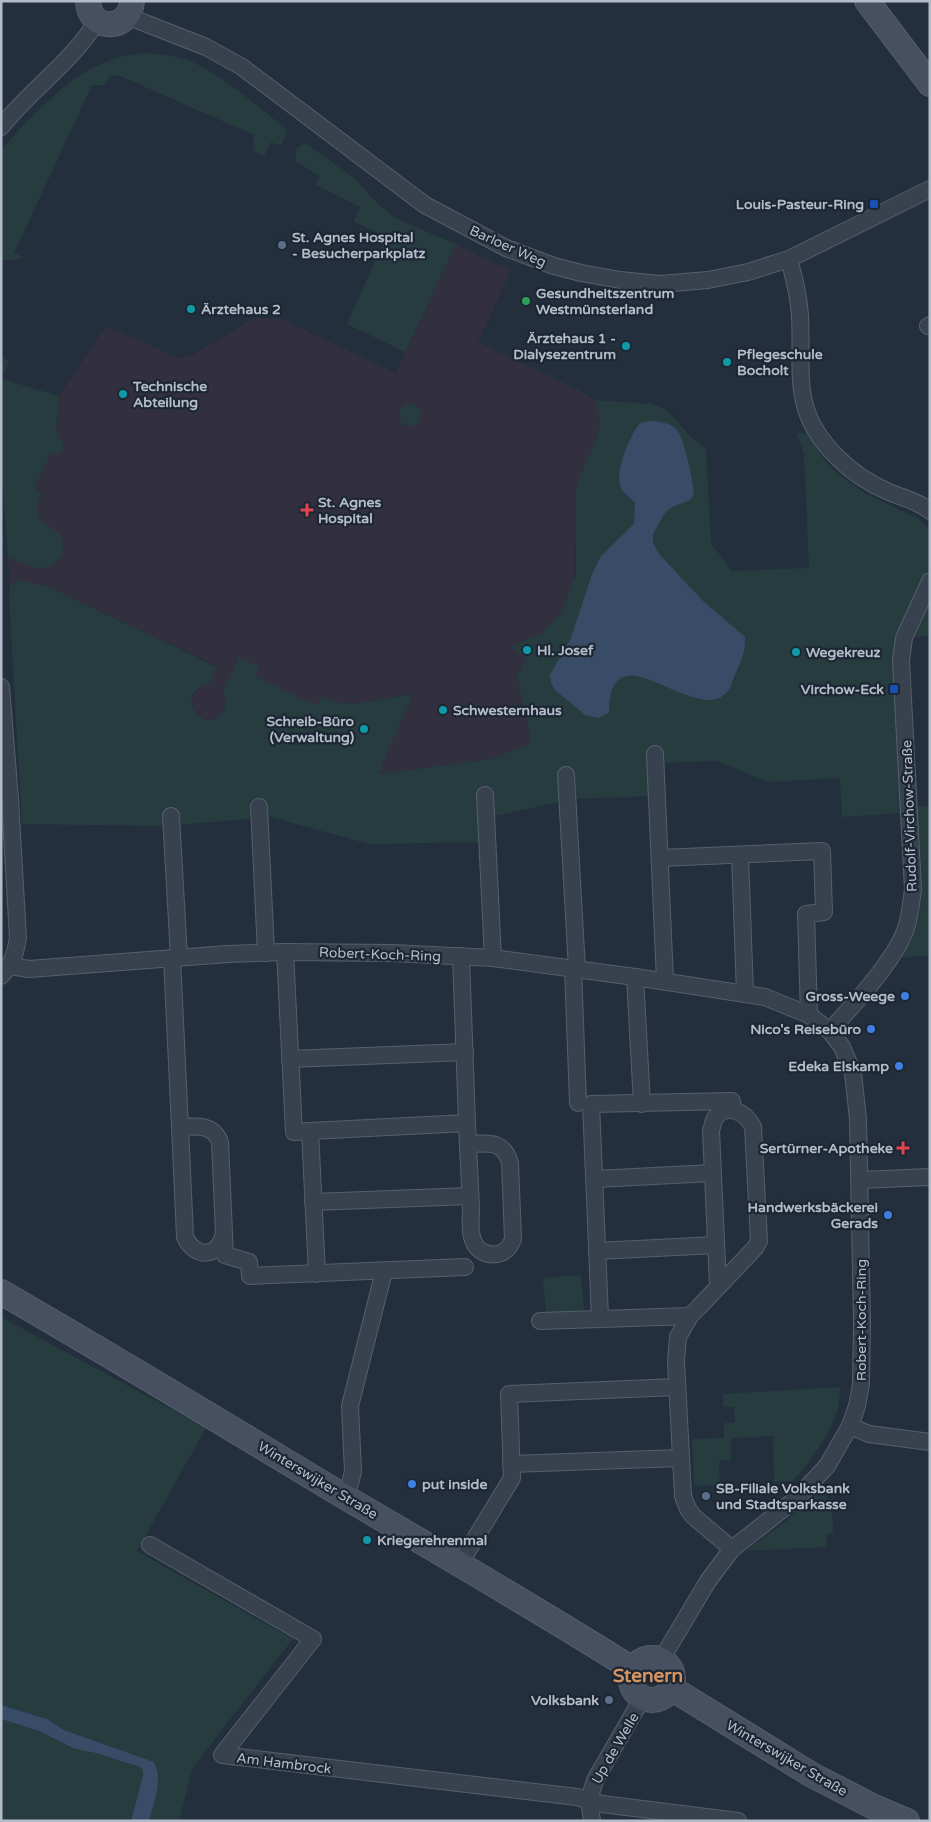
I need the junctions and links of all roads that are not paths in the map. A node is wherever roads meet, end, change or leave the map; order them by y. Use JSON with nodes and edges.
{"nodes":[{"id":1,"x":866,"y":1,"type":"edge"},
{"id":2,"x":130,"y":8,"type":"edge"},
{"id":3,"x":92,"y":11,"type":"edge"},
{"id":4,"x":930,"y":84,"type":"edge"},
{"id":5,"x":1,"y":127,"type":"edge"},
{"id":6,"x":930,"y":189,"type":"edge"},
{"id":7,"x":790,"y":259,"type":"junction"},
{"id":8,"x":930,"y":512,"type":"edge"},
{"id":9,"x":930,"y":581,"type":"edge"},
{"id":10,"x":1,"y":687,"type":"edge"},
{"id":11,"x":655,"y":754,"type":"dead end"},
{"id":12,"x":566,"y":775,"type":"dead end"},
{"id":13,"x":485,"y":795,"type":"dead end"},
{"id":14,"x":6,"y":799,"type":"edge"},
{"id":15,"x":259,"y":807,"type":"dead end"},
{"id":16,"x":171,"y":816,"type":"dead end"},
{"id":17,"x":740,"y":855,"type":"junction"},
{"id":18,"x":660,"y":858,"type":"junction"},
{"id":19,"x":285,"y":952,"type":"junction"},
{"id":20,"x":266,"y":953,"type":"junction"},
{"id":21,"x":461,"y":956,"type":"junction"},
{"id":22,"x":176,"y":957,"type":"junction"},
{"id":23,"x":493,"y":958,"type":"junction"},
{"id":24,"x":575,"y":968,"type":"junction"},
{"id":25,"x":6,"y":971,"type":"edge"},
{"id":26,"x":635,"y":977,"type":"junction"},
{"id":27,"x":665,"y":981,"type":"junction"},
{"id":28,"x":745,"y":994,"type":"junction"},
{"id":29,"x":808,"y":1015,"type":"junction"},
{"id":30,"x":830,"y":1031,"type":"junction"},
{"id":31,"x":465,"y":1052,"type":"junction"},
{"id":32,"x":290,"y":1059,"type":"junction"},
{"id":33,"x":578,"y":1103,"type":"dead end"},
{"id":34,"x":642,"y":1104,"type":"junction"},
{"id":35,"x":733,"y":1109,"type":"junction"},
{"id":36,"x":467,"y":1124,"type":"junction"},
{"id":37,"x":180,"y":1127,"type":"junction"},
{"id":38,"x":310,"y":1131,"type":"junction"},
{"id":39,"x":468,"y":1144,"type":"junction"},
{"id":40,"x":713,"y":1173,"type":"junction"},
{"id":41,"x":930,"y":1177,"type":"edge"},
{"id":42,"x":595,"y":1179,"type":"junction"},
{"id":43,"x":860,"y":1180,"type":"junction"},
{"id":44,"x":470,"y":1196,"type":"junction"},
{"id":45,"x":313,"y":1202,"type":"junction"},
{"id":46,"x":224,"y":1233,"type":"junction"},
{"id":47,"x":716,"y":1245,"type":"junction"},
{"id":48,"x":597,"y":1250,"type":"junction"},
{"id":49,"x":465,"y":1267,"type":"dead end"},
{"id":50,"x":384,"y":1271,"type":"junction"},
{"id":51,"x":316,"y":1274,"type":"junction"},
{"id":52,"x":718,"y":1286,"type":"junction"},
{"id":53,"x":1,"y":1292,"type":"edge"},
{"id":54,"x":690,"y":1316,"type":"junction"},
{"id":55,"x":600,"y":1318,"type":"junction"},
{"id":56,"x":540,"y":1321,"type":"dead end"},
{"id":57,"x":677,"y":1386,"type":"junction"},
{"id":58,"x":850,"y":1426,"type":"junction"},
{"id":59,"x":930,"y":1442,"type":"edge"},
{"id":60,"x":680,"y":1458,"type":"junction"},
{"id":61,"x":511,"y":1464,"type":"junction"},
{"id":62,"x":350,"y":1484,"type":"dead end"},
{"id":63,"x":150,"y":1545,"type":"dead end"},
{"id":64,"x":732,"y":1549,"type":"junction"},
{"id":65,"x":467,"y":1552,"type":"dead end"},
{"id":66,"x":661,"y":1660,"type":"junction"},
{"id":67,"x":634,"y":1670,"type":"junction"},
{"id":68,"x":671,"y":1688,"type":"junction"},
{"id":69,"x":643,"y":1697,"type":"junction"},
{"id":70,"x":589,"y":1800,"type":"junction"},
{"id":71,"x":592,"y":1821,"type":"edge"},
{"id":72,"x":738,"y":1821,"type":"edge"},
{"id":73,"x":907,"y":1821,"type":"edge"}],
"edges":[{"from":1,"to":4,"type":"main road"},
{"from":2,"to":3,"type":"main road"},
{"from":2,"to":7,"type":"street","name":"Barloer Weg"},
{"from":3,"to":5,"type":"street"},
{"from":6,"to":7,"type":"street","name":"Barloer Weg"},
{"from":7,"to":8,"type":"street"},
{"from":9,"to":30,"type":"street","name":"Rudolf-Virchow-Straße"},
{"from":10,"to":14,"type":"street"},
{"from":11,"to":18,"type":"street"},
{"from":12,"to":24,"type":"street"},
{"from":13,"to":23,"type":"street"},
{"from":14,"to":25,"type":"street"},
{"from":15,"to":20,"type":"street"},
{"from":16,"to":22,"type":"street"},
{"from":17,"to":18,"type":"street"},
{"from":17,"to":28,"type":"street"},
{"from":17,"to":29,"type":"street"},
{"from":18,"to":27,"type":"street"},
{"from":19,"to":20,"type":"street","name":"Robert-Koch-Ring"},
{"from":19,"to":21,"type":"street","name":"Robert-Koch-Ring"},
{"from":19,"to":32,"type":"street"},
{"from":20,"to":22,"type":"street","name":"Robert-Koch-Ring"},
{"from":21,"to":23,"type":"street","name":"Robert-Koch-Ring"},
{"from":21,"to":31,"type":"street"},
{"from":22,"to":25,"type":"street","name":"Robert-Koch-Ring"},
{"from":22,"to":37,"type":"street"},
{"from":23,"to":24,"type":"street","name":"Robert-Koch-Ring"},
{"from":24,"to":26,"type":"street","name":"Robert-Koch-Ring"},
{"from":24,"to":33,"type":"street"},
{"from":26,"to":27,"type":"street","name":"Robert-Koch-Ring"},
{"from":26,"to":34,"type":"street"},
{"from":27,"to":28,"type":"street","name":"Robert-Koch-Ring"},
{"from":28,"to":29,"type":"street","name":"Robert-Koch-Ring"},
{"from":29,"to":30,"type":"street","name":"Robert-Koch-Ring"},
{"from":30,"to":43,"type":"street","name":"Robert-Koch-Ring"},
{"from":31,"to":32,"type":"street"},
{"from":31,"to":36,"type":"street"},
{"from":32,"to":38,"type":"street"},
{"from":34,"to":35,"type":"street"},
{"from":34,"to":42,"type":"street"},
{"from":35,"to":40,"type":"street"},
{"from":35,"to":52,"type":"street"},
{"from":36,"to":38,"type":"street"},
{"from":36,"to":39,"type":"street"},
{"from":37,"to":46,"type":"street"},
{"from":37,"to":46,"type":"street"},
{"from":38,"to":45,"type":"street"},
{"from":39,"to":44,"type":"street"},
{"from":39,"to":44,"type":"street"},
{"from":40,"to":42,"type":"street"},
{"from":40,"to":47,"type":"street"},
{"from":41,"to":43,"type":"street"},
{"from":42,"to":48,"type":"street"},
{"from":43,"to":58,"type":"street","name":"Robert-Koch-Ring"},
{"from":44,"to":45,"type":"street"},
{"from":45,"to":51,"type":"street"},
{"from":46,"to":51,"type":"street"},
{"from":47,"to":48,"type":"street"},
{"from":47,"to":52,"type":"street"},
{"from":48,"to":55,"type":"street"},
{"from":49,"to":50,"type":"street"},
{"from":50,"to":51,"type":"street"},
{"from":50,"to":62,"type":"street"},
{"from":52,"to":54,"type":"street"},
{"from":53,"to":67,"type":"main road","name":"Winterswijker Straße"},
{"from":54,"to":55,"type":"street"},
{"from":54,"to":57,"type":"street"},
{"from":55,"to":56,"type":"street"},
{"from":57,"to":60,"type":"street"},
{"from":57,"to":61,"type":"street"},
{"from":58,"to":59,"type":"street"},
{"from":58,"to":64,"type":"street","name":"Robert-Koch-Ring"},
{"from":60,"to":61,"type":"street"},
{"from":60,"to":64,"type":"street"},
{"from":61,"to":65,"type":"street"},
{"from":63,"to":70,"type":"street","name":"Am Hambrock"},
{"from":64,"to":66,"type":"street","name":"Robert-Koch-Ring"},
{"from":66,"to":67,"type":"main road"},
{"from":66,"to":68,"type":"main road"},
{"from":67,"to":69,"type":"main road"},
{"from":68,"to":69,"type":"main road"},
{"from":68,"to":73,"type":"main road","name":"Winterswijker Straße"},
{"from":69,"to":70,"type":"street","name":"Up de Welle"},
{"from":70,"to":71,"type":"street","name":"Up de Welle"},
{"from":70,"to":72,"type":"street","name":"Up de Welle"}]}
